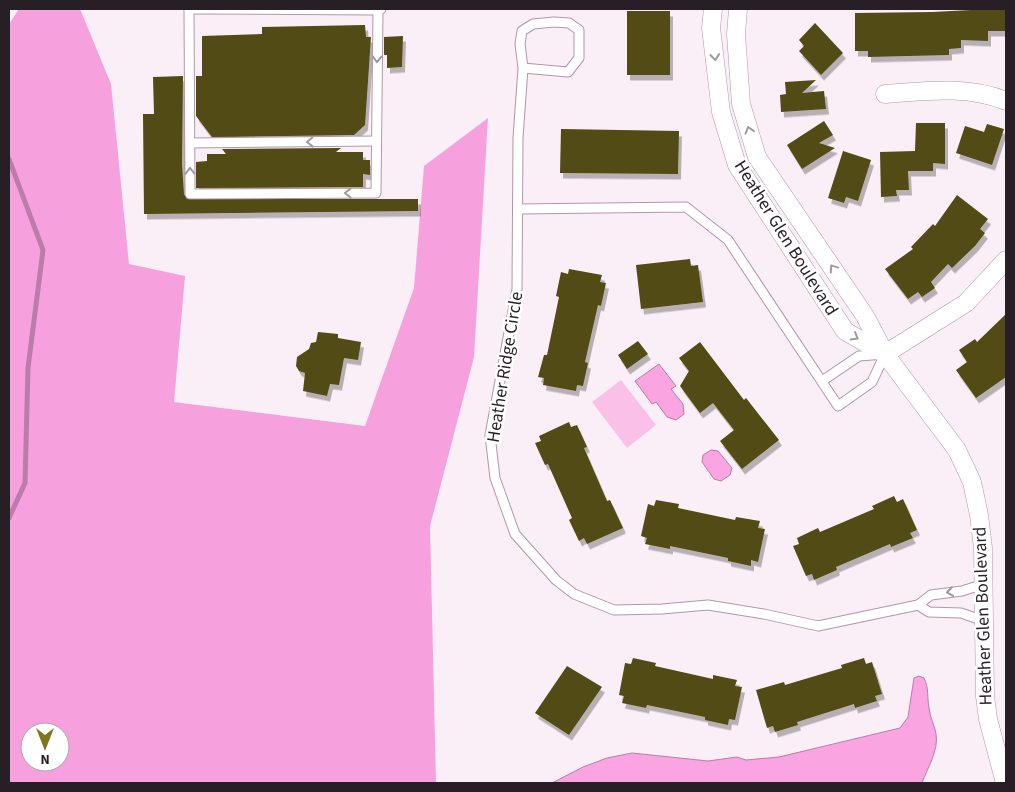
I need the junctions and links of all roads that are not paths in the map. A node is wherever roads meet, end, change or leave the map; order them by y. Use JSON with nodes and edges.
{"nodes":[{"id":1,"x":189,"y":9,"type":"edge"},
{"id":2,"x":304,"y":9,"type":"edge"},
{"id":3,"x":713,"y":9,"type":"edge"},
{"id":4,"x":738,"y":9,"type":"edge"},
{"id":5,"x":379,"y":10,"type":"edge"},
{"id":6,"x":523,"y":68,"type":"junction"},
{"id":7,"x":884,"y":94,"type":"dead end"},
{"id":8,"x":1006,"y":101,"type":"edge"},
{"id":9,"x":376,"y":140,"type":"junction"},
{"id":10,"x":190,"y":144,"type":"junction"},
{"id":11,"x":518,"y":209,"type":"junction"},
{"id":12,"x":1006,"y":260,"type":"edge"},
{"id":13,"x":886,"y":354,"type":"junction"},
{"id":14,"x":822,"y":381,"type":"junction"},
{"id":15,"x":984,"y":584,"type":"junction"},
{"id":16,"x":918,"y":605,"type":"junction"},
{"id":17,"x":984,"y":621,"type":"junction"},
{"id":18,"x":1005,"y":783,"type":"edge"}],
"edges":[{"from":1,"to":2,"type":"lane"},
{"from":1,"to":10,"type":"lane"},
{"from":2,"to":5,"type":"lane"},
{"from":3,"to":13,"type":"street","name":"Heather Glen Boulevard","one_way":true},
{"from":13,"to":4,"type":"street","name":"Heather Glen Boulevard","one_way":true},
{"from":5,"to":9,"type":"lane","one_way":true},
{"from":6,"to":6,"type":"lane","name":"Heather Ridge Circle"},
{"from":6,"to":11,"type":"lane","name":"Heather Ridge Circle"},
{"from":7,"to":8,"type":"street"},
{"from":9,"to":10,"type":"lane","one_way":true},
{"from":9,"to":10,"type":"lane","one_way":true},
{"from":11,"to":14,"type":"lane"},
{"from":11,"to":16,"type":"lane","name":"Heather Ridge Circle"},
{"from":12,"to":13,"type":"street"},
{"from":13,"to":14,"type":"lane"},
{"from":13,"to":14,"type":"lane"},
{"from":13,"to":15,"type":"street","name":"Heather Glen Boulevard"},
{"from":15,"to":16,"type":"lane","name":"Heather Ridge Circle","one_way":true},
{"from":15,"to":17,"type":"street","name":"Heather Glen Boulevard"},
{"from":16,"to":17,"type":"lane"},
{"from":17,"to":18,"type":"street","name":"Heather Glen Boulevard"}]}
